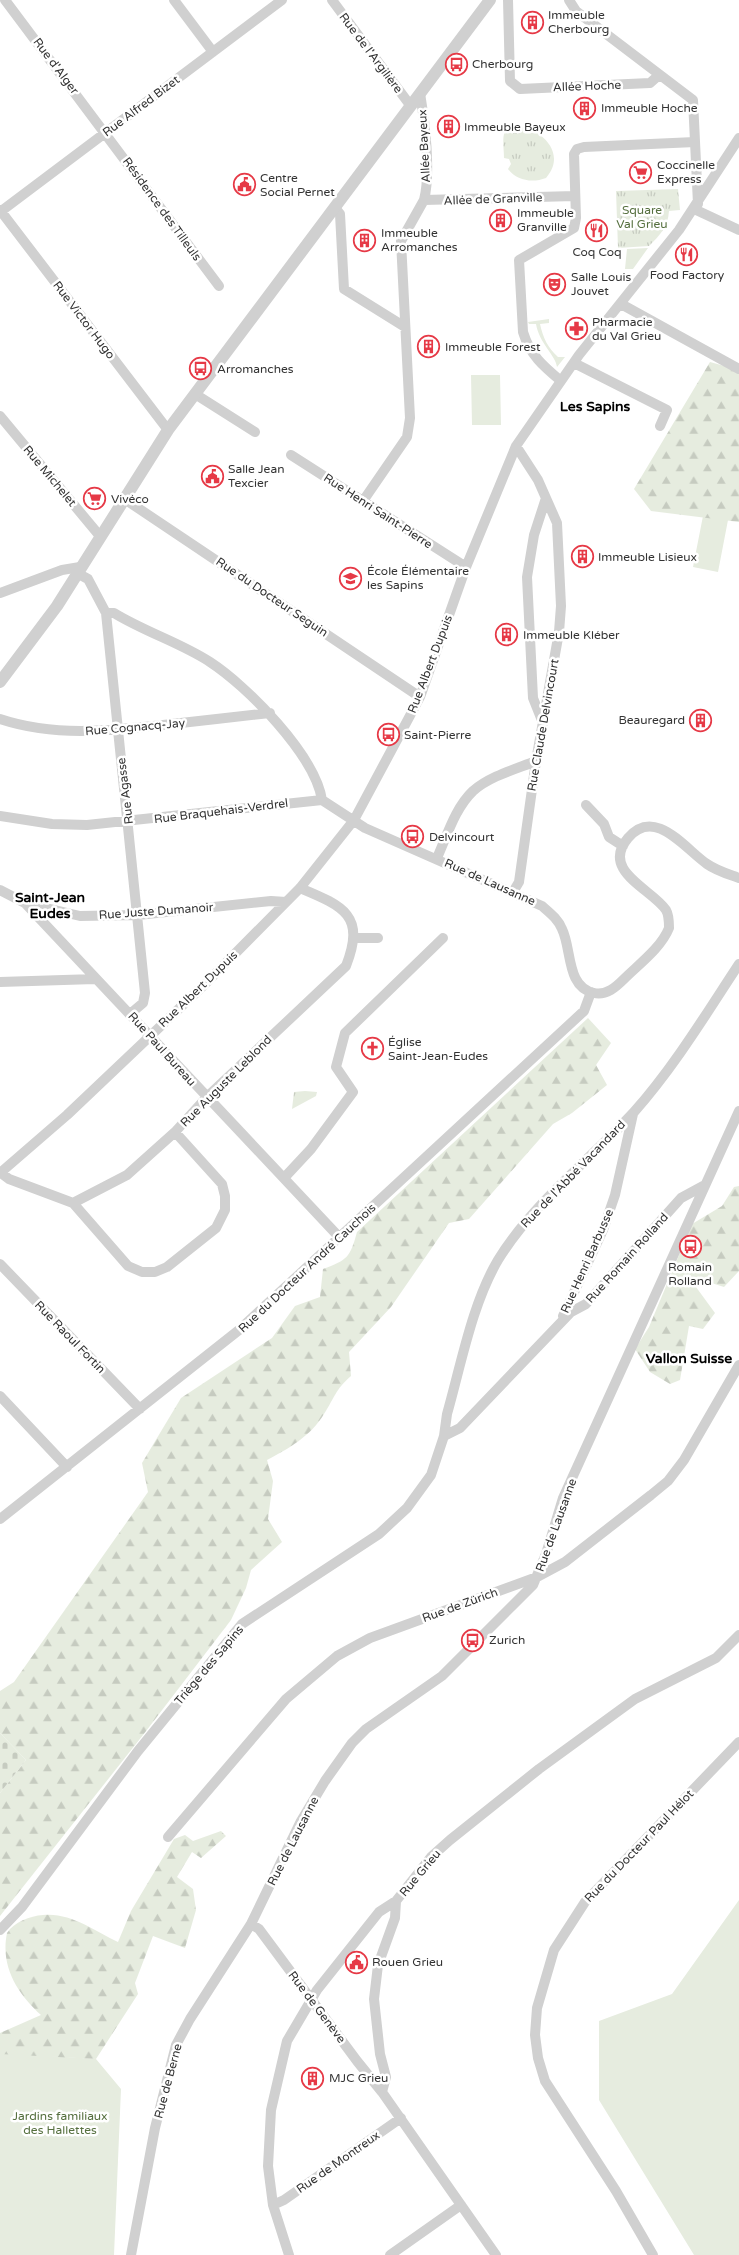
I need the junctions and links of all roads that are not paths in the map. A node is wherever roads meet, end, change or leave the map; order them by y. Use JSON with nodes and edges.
{"nodes":[{"id":1,"x":6,"y":0,"type":"edge"},
{"id":2,"x":174,"y":0,"type":"edge"},
{"id":3,"x":282,"y":0,"type":"edge"},
{"id":4,"x":332,"y":0,"type":"edge"},
{"id":5,"x":490,"y":0,"type":"edge"},
{"id":6,"x":508,"y":0,"type":"edge"},
{"id":7,"x":571,"y":1,"type":"edge"},
{"id":8,"x":213,"y":52,"type":"junction"},
{"id":9,"x":659,"y":75,"type":"junction"},
{"id":10,"x":420,"y":93,"type":"junction"},
{"id":11,"x":410,"y":105,"type":"junction"},
{"id":12,"x":106,"y":132,"type":"junction"},
{"id":13,"x":739,"y":138,"type":"edge"},
{"id":14,"x":695,"y":142,"type":"junction"},
{"id":15,"x":575,"y":196,"type":"junction"},
{"id":16,"x":424,"y":200,"type":"junction"},
{"id":17,"x":696,"y":207,"type":"junction"},
{"id":18,"x":334,"y":208,"type":"junction"},
{"id":19,"x":0,"y":211,"type":"edge"},
{"id":20,"x":739,"y":230,"type":"edge"},
{"id":21,"x":219,"y":286,"type":"dead end"},
{"id":22,"x":621,"y":304,"type":"junction"},
{"id":23,"x":405,"y":327,"type":"junction"},
{"id":24,"x":574,"y":363,"type":"junction"},
{"id":25,"x":739,"y":369,"type":"edge"},
{"id":26,"x":561,"y":381,"type":"junction"},
{"id":27,"x":195,"y":394,"type":"junction"},
{"id":28,"x":0,"y":416,"type":"edge"},
{"id":29,"x":660,"y":426,"type":"dead end"},
{"id":30,"x":168,"y":430,"type":"junction"},
{"id":31,"x":255,"y":432,"type":"dead end"},
{"id":32,"x":516,"y":446,"type":"junction"},
{"id":33,"x":291,"y":455,"type":"dead end"},
{"id":34,"x":123,"y":498,"type":"junction"},
{"id":35,"x":546,"y":498,"type":"junction"},
{"id":36,"x":363,"y":501,"type":"junction"},
{"id":37,"x":99,"y":535,"type":"junction"},
{"id":38,"x":466,"y":567,"type":"junction"},
{"id":39,"x":78,"y":570,"type":"junction"},
{"id":40,"x":0,"y":593,"type":"edge"},
{"id":41,"x":106,"y":613,"type":"junction"},
{"id":42,"x":0,"y":682,"type":"edge"},
{"id":43,"x":420,"y":697,"type":"junction"},
{"id":44,"x":270,"y":713,"type":"junction"},
{"id":45,"x":0,"y":719,"type":"edge"},
{"id":46,"x":543,"y":723,"type":"junction"},
{"id":47,"x":118,"y":730,"type":"junction"},
{"id":48,"x":536,"y":762,"type":"junction"},
{"id":49,"x":322,"y":800,"type":"junction"},
{"id":50,"x":586,"y":805,"type":"dead end"},
{"id":51,"x":0,"y":816,"type":"edge"},
{"id":52,"x":354,"y":820,"type":"junction"},
{"id":53,"x":129,"y":822,"type":"junction"},
{"id":54,"x":623,"y":846,"type":"junction"},
{"id":55,"x":436,"y":858,"type":"junction"},
{"id":56,"x":739,"y":878,"type":"edge"},
{"id":57,"x":300,"y":888,"type":"junction"},
{"id":58,"x":0,"y":890,"type":"edge"},
{"id":59,"x":514,"y":892,"type":"junction"},
{"id":60,"x":25,"y":902,"type":"junction"},
{"id":61,"x":286,"y":902,"type":"junction"},
{"id":62,"x":138,"y":915,"type":"junction"},
{"id":63,"x":355,"y":938,"type":"junction"},
{"id":64,"x":378,"y":938,"type":"dead end"},
{"id":65,"x":443,"y":938,"type":"dead end"},
{"id":66,"x":739,"y":964,"type":"edge"},
{"id":67,"x":95,"y":979,"type":"junction"},
{"id":68,"x":0,"y":982,"type":"edge"},
{"id":69,"x":591,"y":992,"type":"junction"},
{"id":70,"x":130,"y":1014,"type":"junction"},
{"id":71,"x":150,"y":1036,"type":"junction"},
{"id":72,"x":206,"y":1098,"type":"junction"},
{"id":73,"x":739,"y":1111,"type":"edge"},
{"id":74,"x":634,"y":1112,"type":"junction"},
{"id":75,"x":175,"y":1132,"type":"junction"},
{"id":76,"x":0,"y":1173,"type":"edge"},
{"id":77,"x":284,"y":1178,"type":"junction"},
{"id":78,"x":705,"y":1186,"type":"junction"},
{"id":79,"x":73,"y":1203,"type":"junction"},
{"id":80,"x":340,"y":1238,"type":"junction"},
{"id":81,"x":0,"y":1264,"type":"edge"},
{"id":82,"x":560,"y":1322,"type":"junction"},
{"id":83,"x":739,"y":1365,"type":"edge"},
{"id":84,"x":0,"y":1396,"type":"edge"},
{"id":85,"x":140,"y":1409,"type":"junction"},
{"id":86,"x":444,"y":1436,"type":"junction"},
{"id":87,"x":67,"y":1467,"type":"junction"},
{"id":88,"x":0,"y":1519,"type":"edge"},
{"id":89,"x":537,"y":1578,"type":"junction"},
{"id":90,"x":739,"y":1635,"type":"edge"},
{"id":91,"x":739,"y":1742,"type":"edge"},
{"id":92,"x":168,"y":1837,"type":"dead end"},
{"id":93,"x":396,"y":1901,"type":"junction"},
{"id":94,"x":251,"y":1924,"type":"junction"},
{"id":95,"x":0,"y":1930,"type":"edge"},
{"id":96,"x":311,"y":1998,"type":"junction"},
{"id":97,"x":382,"y":2092,"type":"junction"},
{"id":98,"x":401,"y":2118,"type":"junction"},
{"id":99,"x":273,"y":2205,"type":"junction"},
{"id":100,"x":461,"y":2205,"type":"junction"},
{"id":101,"x":131,"y":2255,"type":"edge"},
{"id":102,"x":289,"y":2255,"type":"edge"},
{"id":103,"x":390,"y":2255,"type":"edge"},
{"id":104,"x":496,"y":2255,"type":"edge"},
{"id":105,"x":653,"y":2255,"type":"edge"}],
"edges":[{"from":1,"to":12,"type":"street","name":"Rue d'Alger"},
{"from":2,"to":8,"type":"street"},
{"from":3,"to":8,"type":"street","name":"Rue Alfred Bizet"},
{"from":4,"to":11,"type":"street","name":"Rue de l'Argilière"},
{"from":5,"to":10,"type":"street"},
{"from":6,"to":9,"type":"street","name":"Allée Hoche"},
{"from":7,"to":9,"type":"street"},
{"from":8,"to":12,"type":"street","name":"Rue Alfred Bizet"},
{"from":9,"to":14,"type":"street"},
{"from":10,"to":11,"type":"street"},
{"from":10,"to":16,"type":"street","name":"Allée Bayeux"},
{"from":11,"to":18,"type":"street"},
{"from":12,"to":19,"type":"street","name":"Rue Alfred Bizet"},
{"from":12,"to":21,"type":"street","name":"Résidence des Tilleuls"},
{"from":13,"to":17,"type":"street","name":"Rue Albert Dupuis"},
{"from":14,"to":15,"type":"street"},
{"from":14,"to":17,"type":"street"},
{"from":15,"to":16,"type":"street","name":"Allée de Granville"},
{"from":15,"to":26,"type":"street"},
{"from":16,"to":23,"type":"street"},
{"from":17,"to":20,"type":"street"},
{"from":17,"to":22,"type":"street","name":"Rue Albert Dupuis"},
{"from":18,"to":23,"type":"street"},
{"from":18,"to":27,"type":"street"},
{"from":19,"to":30,"type":"street","name":"Rue Victor Hugo"},
{"from":22,"to":24,"type":"street","name":"Rue Albert Dupuis"},
{"from":22,"to":25,"type":"street"},
{"from":23,"to":36,"type":"street"},
{"from":24,"to":26,"type":"street","name":"Rue Albert Dupuis"},
{"from":24,"to":29,"type":"street"},
{"from":26,"to":32,"type":"street","name":"Rue Albert Dupuis"},
{"from":27,"to":30,"type":"street"},
{"from":27,"to":31,"type":"street"},
{"from":28,"to":37,"type":"street","name":"Rue Michelet"},
{"from":30,"to":34,"type":"street"},
{"from":32,"to":35,"type":"street","name":"Rue Claude Delvincourt"},
{"from":32,"to":38,"type":"street","name":"Rue Albert Dupuis"},
{"from":33,"to":36,"type":"street","name":"Rue Henri Saint-Pierre"},
{"from":34,"to":37,"type":"street"},
{"from":34,"to":43,"type":"street","name":"Rue du Docteur Seguin"},
{"from":35,"to":46,"type":"street","name":"Rue Claude Delvincourt"},
{"from":35,"to":46,"type":"street"},
{"from":36,"to":38,"type":"street","name":"Rue Henri Saint-Pierre"},
{"from":37,"to":39,"type":"street"},
{"from":38,"to":43,"type":"street","name":"Rue Albert Dupuis"},
{"from":39,"to":40,"type":"street"},
{"from":39,"to":41,"type":"street","name":"Rue Agasse"},
{"from":39,"to":42,"type":"street"},
{"from":41,"to":44,"type":"street"},
{"from":41,"to":47,"type":"street","name":"Rue Agasse"},
{"from":43,"to":52,"type":"street","name":"Rue Albert Dupuis"},
{"from":44,"to":47,"type":"street","name":"Rue Cognacq-Jay"},
{"from":44,"to":49,"type":"street"},
{"from":45,"to":47,"type":"street","name":"Rue Cognacq-Jay"},
{"from":46,"to":48,"type":"street","name":"Rue Claude Delvincourt"},
{"from":47,"to":53,"type":"street","name":"Rue Agasse"},
{"from":48,"to":55,"type":"street"},
{"from":48,"to":59,"type":"street","name":"Rue Claude Delvincourt"},
{"from":49,"to":52,"type":"street","name":"Rue de Lausanne"},
{"from":49,"to":53,"type":"street","name":"Rue Braquehais-Verdrel"},
{"from":50,"to":54,"type":"street"},
{"from":51,"to":53,"type":"street","name":"Rue Braquehais-Verdrel"},
{"from":52,"to":55,"type":"street","name":"Rue de Lausanne"},
{"from":52,"to":57,"type":"street","name":"Rue Albert Dupuis"},
{"from":53,"to":62,"type":"street","name":"Rue Agasse"},
{"from":54,"to":56,"type":"street"},
{"from":54,"to":69,"type":"street"},
{"from":55,"to":59,"type":"street","name":"Rue de Lausanne"},
{"from":57,"to":61,"type":"street","name":"Rue Albert Dupuis"},
{"from":57,"to":63,"type":"street"},
{"from":58,"to":60,"type":"street","name":"Rue Juste Dumanoir"},
{"from":59,"to":69,"type":"street","name":"Rue de Lausanne"},
{"from":60,"to":62,"type":"street","name":"Rue Juste Dumanoir"},
{"from":60,"to":67,"type":"street","name":"Rue Paul Bureau"},
{"from":61,"to":62,"type":"street","name":"Rue Juste Dumanoir"},
{"from":61,"to":71,"type":"street","name":"Rue Albert Dupuis"},
{"from":62,"to":70,"type":"street","name":"Rue Agasse"},
{"from":63,"to":64,"type":"street"},
{"from":63,"to":72,"type":"street","name":"Rue Auguste Leblond"},
{"from":65,"to":77,"type":"street"},
{"from":66,"to":74,"type":"street","name":"Rue de l'Abbé Vacandard"},
{"from":67,"to":68,"type":"street"},
{"from":67,"to":70,"type":"street","name":"Rue Paul Bureau"},
{"from":69,"to":80,"type":"street","name":"Rue du Docteur André Cauchois"},
{"from":70,"to":71,"type":"street","name":"Rue Paul Bureau"},
{"from":71,"to":72,"type":"street","name":"Rue Paul Bureau"},
{"from":71,"to":76,"type":"street","name":"Rue Albert Dupuis"},
{"from":72,"to":75,"type":"street","name":"Rue Auguste Leblond"},
{"from":72,"to":77,"type":"street","name":"Rue Paul Bureau"},
{"from":73,"to":78,"type":"street","name":"Rue de Lausanne"},
{"from":74,"to":82,"type":"street","name":"Rue Henri Barbusse"},
{"from":74,"to":86,"type":"street","name":"Rue de l'Abbé Vacandard"},
{"from":75,"to":79,"type":"street","name":"Rue Auguste Leblond"},
{"from":75,"to":79,"type":"street"},
{"from":76,"to":79,"type":"street"},
{"from":77,"to":80,"type":"street","name":"Rue Paul Bureau"},
{"from":78,"to":82,"type":"street","name":"Rue Romain Rolland"},
{"from":78,"to":89,"type":"street","name":"Rue de Lausanne"},
{"from":80,"to":85,"type":"street","name":"Rue du Docteur André Cauchois"},
{"from":81,"to":85,"type":"street","name":"Rue Raoul Fortin"},
{"from":82,"to":86,"type":"street","name":"Rue Romain Rolland"},
{"from":83,"to":89,"type":"street","name":"Rue de Zürich"},
{"from":84,"to":87,"type":"street"},
{"from":85,"to":87,"type":"street","name":"Rue du Docteur André Cauchois"},
{"from":86,"to":95,"type":"street","name":"Triège des Sapins"},
{"from":87,"to":88,"type":"street","name":"Rue du Docteur André Cauchois"},
{"from":89,"to":92,"type":"street","name":"Rue de Zürich"},
{"from":89,"to":94,"type":"street","name":"Rue de Lausanne"},
{"from":90,"to":93,"type":"street","name":"Rue Grieu"},
{"from":91,"to":105,"type":"street","name":"Rue du Docteur Paul Hélot"},
{"from":93,"to":96,"type":"street"},
{"from":93,"to":97,"type":"street","name":"Rue Grieu"},
{"from":94,"to":96,"type":"street","name":"Rue de Genève"},
{"from":94,"to":101,"type":"street","name":"Rue de Berne"},
{"from":96,"to":97,"type":"street","name":"Rue de Genève"},
{"from":96,"to":99,"type":"street"},
{"from":97,"to":98,"type":"street"},
{"from":98,"to":99,"type":"street","name":"Rue de Montreux"},
{"from":98,"to":100,"type":"street"},
{"from":99,"to":102,"type":"street"},
{"from":100,"to":103,"type":"street"},
{"from":100,"to":104,"type":"street"}]}
